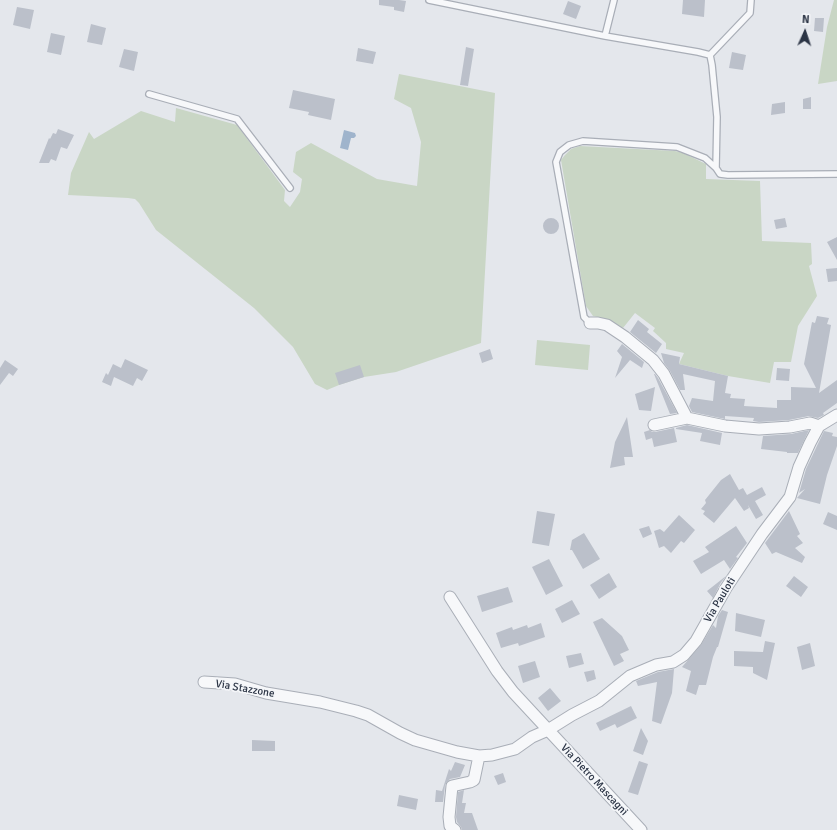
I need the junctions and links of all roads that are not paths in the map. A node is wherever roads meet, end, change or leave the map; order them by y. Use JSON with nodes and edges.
{"nodes":[{"id":1,"x":429,"y":0,"type":"edge"},
{"id":2,"x":614,"y":0,"type":"edge"},
{"id":3,"x":751,"y":0,"type":"edge"},
{"id":4,"x":606,"y":36,"type":"junction"},
{"id":5,"x":710,"y":54,"type":"junction"},
{"id":6,"x":149,"y":94,"type":"dead end"},
{"id":7,"x":716,"y":168,"type":"junction"},
{"id":8,"x":837,"y":174,"type":"edge"},
{"id":9,"x":290,"y":188,"type":"dead end"},
{"id":10,"x":590,"y":323,"type":"joint"},
{"id":11,"x":837,"y":415,"type":"edge"},
{"id":12,"x":687,"y":418,"type":"junction"},
{"id":13,"x":654,"y":426,"type":"dead end"},
{"id":14,"x":819,"y":426,"type":"junction"},
{"id":15,"x":450,"y":597,"type":"dead end"},
{"id":16,"x":204,"y":682,"type":"dead end"},
{"id":17,"x":548,"y":730,"type":"junction"},
{"id":18,"x":479,"y":756,"type":"junction"},
{"id":19,"x":456,"y":830,"type":"edge"},
{"id":20,"x":641,"y":830,"type":"edge"}],
"edges":[{"from":1,"to":4,"type":"lane"},
{"from":2,"to":4,"type":"lane"},
{"from":3,"to":5,"type":"lane"},
{"from":4,"to":5,"type":"lane"},
{"from":5,"to":7,"type":"lane"},
{"from":6,"to":9,"type":"lane"},
{"from":7,"to":8,"type":"lane"},
{"from":7,"to":10,"type":"lane"},
{"from":10,"to":12,"type":"street"},
{"from":11,"to":14,"type":"street"},
{"from":12,"to":13,"type":"street"},
{"from":12,"to":14,"type":"street"},
{"from":14,"to":17,"type":"street","name":"Via Pauloti"},
{"from":15,"to":17,"type":"street","name":"Via Pietro Mascagni"},
{"from":16,"to":18,"type":"street","name":"Via Stazzone"},
{"from":17,"to":18,"type":"street","name":"Via Pauloti"},
{"from":17,"to":20,"type":"street","name":"Via Pietro Mascagni"},
{"from":18,"to":19,"type":"street"}]}
